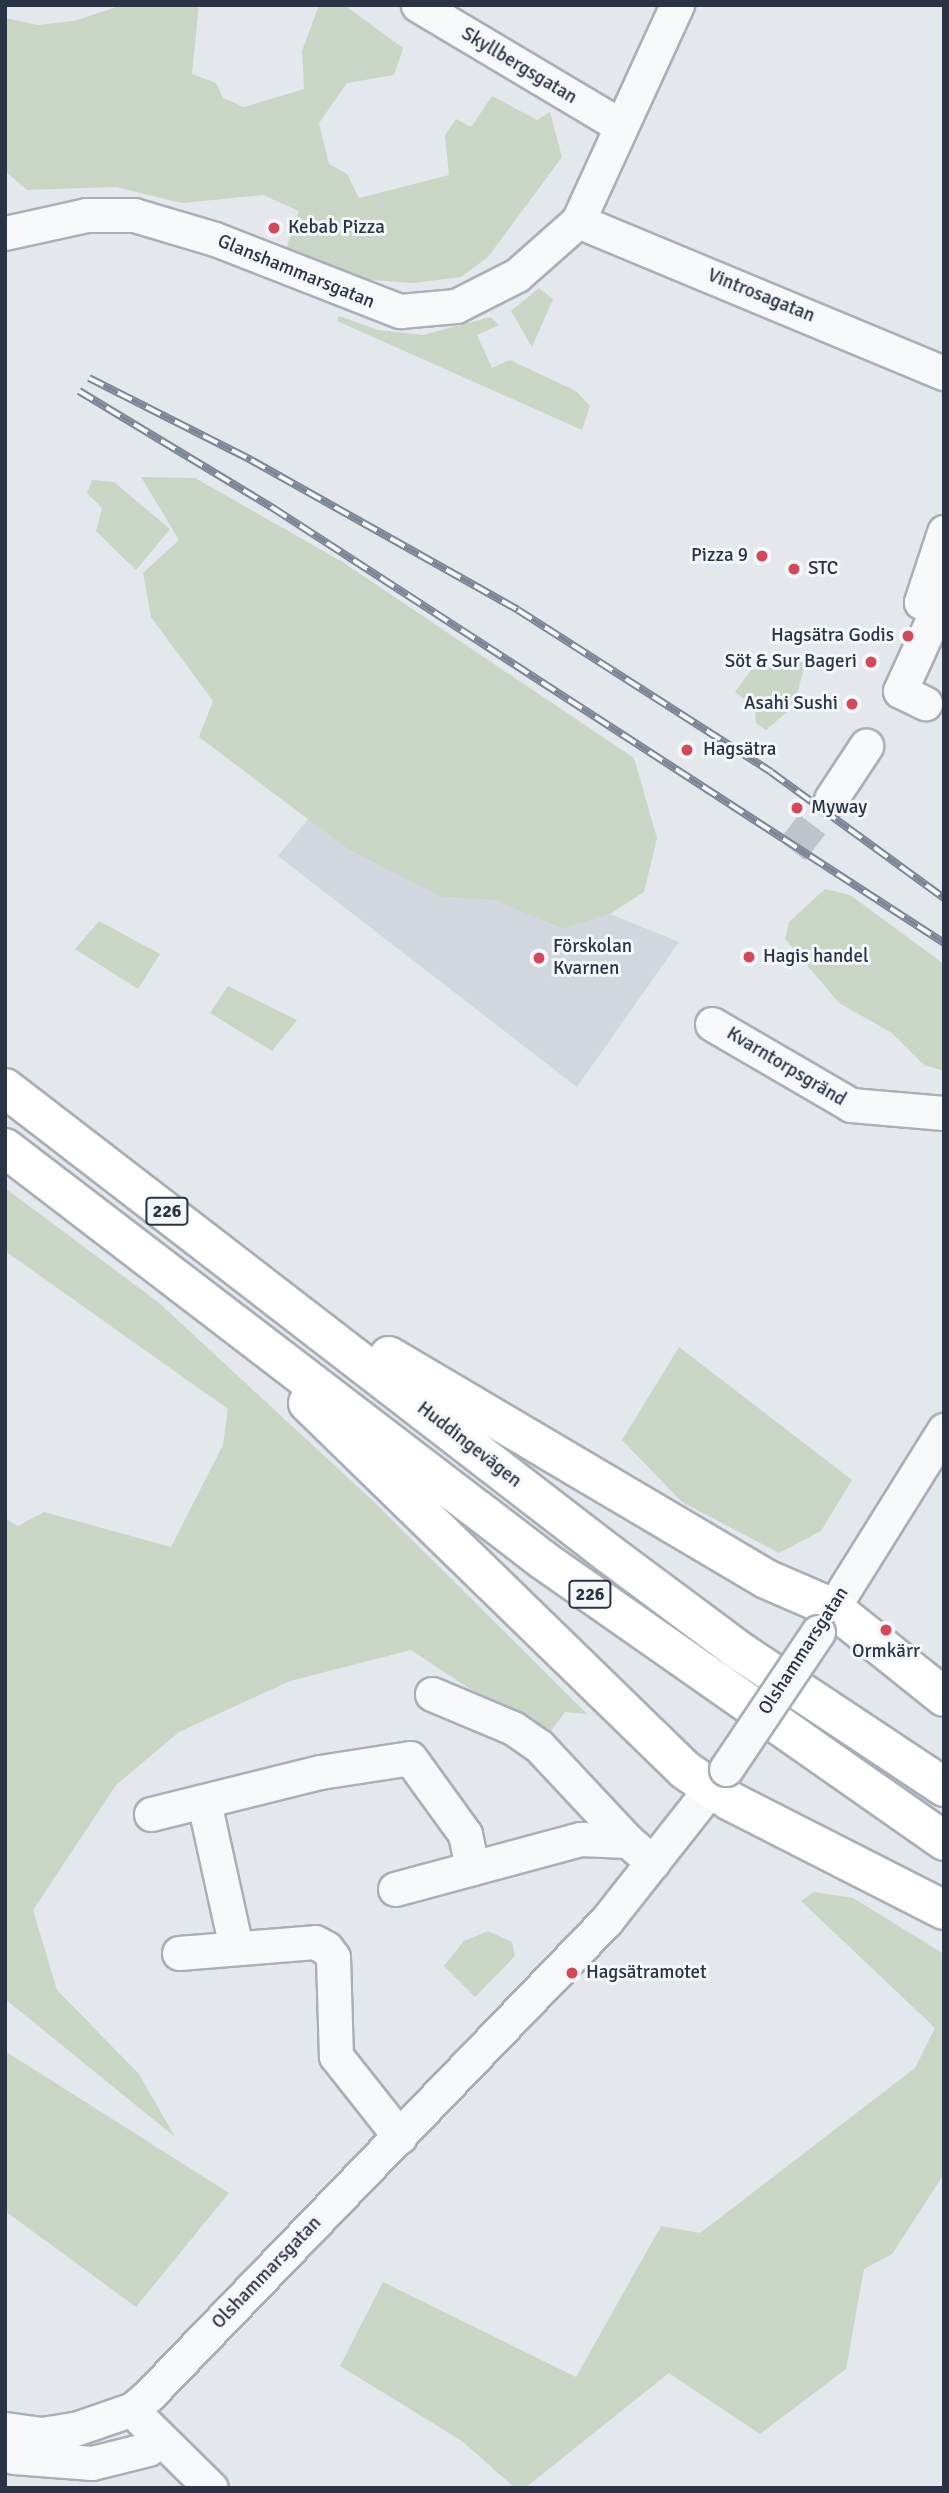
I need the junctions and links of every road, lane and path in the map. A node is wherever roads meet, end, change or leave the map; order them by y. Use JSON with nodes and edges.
{"nodes":[{"id":1,"x":418,"y":5,"type":"edge"},
{"id":2,"x":677,"y":5,"type":"edge"},
{"id":3,"x":621,"y":126,"type":"junction"},
{"id":4,"x":578,"y":221,"type":"junction"},
{"id":5,"x":6,"y":230,"type":"edge"},
{"id":6,"x":944,"y":373,"type":"edge"},
{"id":7,"x":944,"y":532,"type":"edge"},
{"id":8,"x":925,"y":703,"type":"dead end"},
{"id":9,"x":866,"y":746,"type":"dead end"},
{"id":10,"x":831,"y":799,"type":"tunnel mouth"},
{"id":11,"x":712,"y":1024,"type":"dead end"},
{"id":12,"x":5,"y":1088,"type":"edge"},
{"id":13,"x":944,"y":1113,"type":"edge"},
{"id":14,"x":5,"y":1148,"type":"edge"},
{"id":15,"x":247,"y":1332,"type":"junction"},
{"id":16,"x":328,"y":1335,"type":"junction"},
{"id":17,"x":944,"y":1430,"type":"edge"},
{"id":18,"x":826,"y":1620,"type":"junction"},
{"id":19,"x":432,"y":1694,"type":"dead end"},
{"id":20,"x":944,"y":1697,"type":"edge"},
{"id":21,"x":719,"y":1780,"type":"junction"},
{"id":22,"x":944,"y":1787,"type":"edge"},
{"id":23,"x":204,"y":1802,"type":"junction"},
{"id":24,"x":151,"y":1814,"type":"dead end"},
{"id":25,"x":628,"y":1841,"type":"junction"},
{"id":26,"x":944,"y":1841,"type":"edge"},
{"id":27,"x":653,"y":1863,"type":"junction"},
{"id":28,"x":472,"y":1868,"type":"junction"},
{"id":29,"x":394,"y":1889,"type":"dead end"},
{"id":30,"x":944,"y":1910,"type":"edge"},
{"id":31,"x":236,"y":1947,"type":"junction"},
{"id":32,"x":179,"y":1953,"type":"dead end"},
{"id":33,"x":400,"y":2137,"type":"junction"},
{"id":34,"x":133,"y":2409,"type":"junction"},
{"id":35,"x":10,"y":2443,"type":"edge"},
{"id":36,"x":148,"y":2449,"type":"dead end"},
{"id":37,"x":211,"y":2488,"type":"edge"}],
"edges":[{"from":1,"to":3,"type":"street","name":"Skyllbergsgatan"},
{"from":2,"to":3,"type":"street","name":"Glanshammarsgatan"},
{"from":3,"to":4,"type":"street","name":"Glanshammarsgatan"},
{"from":4,"to":5,"type":"street","name":"Glanshammarsgatan"},
{"from":4,"to":6,"type":"street","name":"Vintrosagatan"},
{"from":7,"to":8,"type":"street"},
{"from":9,"to":10,"type":"street"},
{"from":11,"to":13,"type":"street","name":"Kvarntorpsgränd"},
{"from":12,"to":16,"type":"main road","name":"Huddingevägen","number":"226"},
{"from":14,"to":15,"type":"main road","number":"226"},
{"from":15,"to":21,"type":"main road"},
{"from":15,"to":26,"type":"main road","number":"226"},
{"from":16,"to":18,"type":"main road"},
{"from":16,"to":22,"type":"main road","name":"Huddingevägen","number":"226"},
{"from":17,"to":18,"type":"street","name":"Olshammarsgatan"},
{"from":18,"to":20,"type":"main road"},
{"from":18,"to":21,"type":"street","name":"Olshammarsgatan","bridge":true},
{"from":19,"to":25,"type":"street"},
{"from":21,"to":27,"type":"street","name":"Olshammarsgatan"},
{"from":21,"to":30,"type":"main road"},
{"from":23,"to":24,"type":"street"},
{"from":23,"to":28,"type":"street"},
{"from":23,"to":31,"type":"street"},
{"from":25,"to":27,"type":"street"},
{"from":25,"to":28,"type":"street"},
{"from":27,"to":33,"type":"street","name":"Olshammarsgatan"},
{"from":28,"to":29,"type":"street"},
{"from":31,"to":32,"type":"street"},
{"from":31,"to":33,"type":"street"},
{"from":33,"to":34,"type":"street","name":"Olshammarsgatan"},
{"from":34,"to":35,"type":"street"},
{"from":34,"to":37,"type":"street"},
{"from":35,"to":36,"type":"street"}]}
